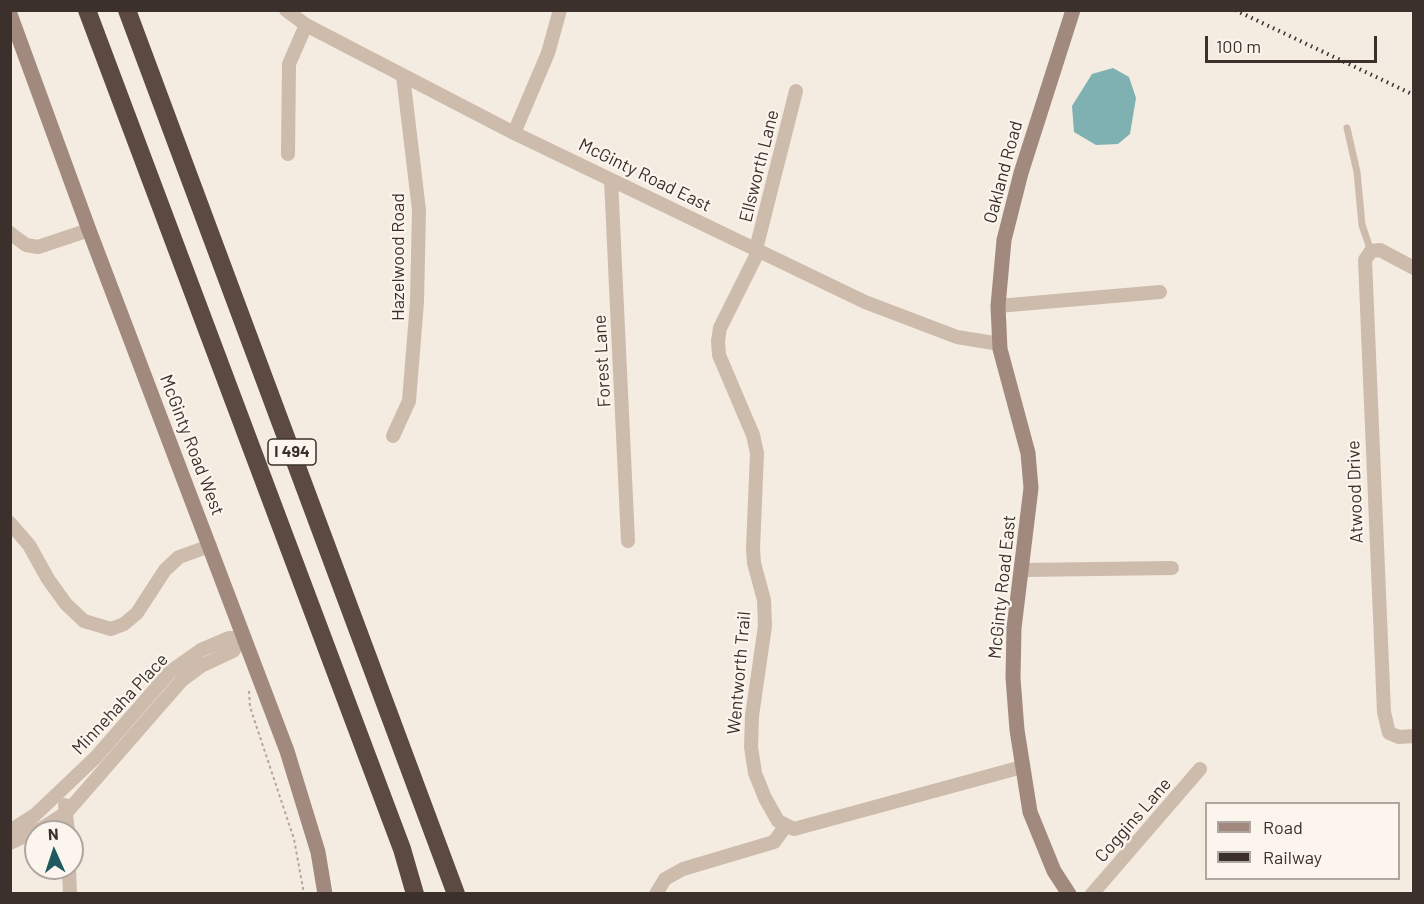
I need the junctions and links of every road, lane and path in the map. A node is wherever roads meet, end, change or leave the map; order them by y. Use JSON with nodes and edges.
{"nodes":[{"id":1,"x":87,"y":10,"type":"edge"},
{"id":2,"x":127,"y":10,"type":"edge"},
{"id":3,"x":286,"y":10,"type":"edge"},
{"id":4,"x":560,"y":10,"type":"edge"},
{"id":5,"x":1073,"y":10,"type":"edge"},
{"id":6,"x":10,"y":14,"type":"edge"},
{"id":7,"x":306,"y":25,"type":"junction"},
{"id":8,"x":403,"y":76,"type":"junction"},
{"id":9,"x":796,"y":91,"type":"dead end"},
{"id":10,"x":1347,"y":128,"type":"dead end"},
{"id":11,"x":514,"y":133,"type":"junction"},
{"id":12,"x":288,"y":154,"type":"dead end"},
{"id":13,"x":611,"y":180,"type":"junction"},
{"id":14,"x":89,"y":230,"type":"junction"},
{"id":15,"x":10,"y":233,"type":"edge"},
{"id":16,"x":757,"y":250,"type":"junction"},
{"id":17,"x":1371,"y":251,"type":"junction"},
{"id":18,"x":1413,"y":268,"type":"edge"},
{"id":19,"x":1160,"y":292,"type":"dead end"},
{"id":20,"x":998,"y":306,"type":"junction"},
{"id":21,"x":1000,"y":346,"type":"junction"},
{"id":22,"x":393,"y":435,"type":"dead end"},
{"id":23,"x":10,"y":523,"type":"edge"},
{"id":24,"x":628,"y":541,"type":"dead end"},
{"id":25,"x":210,"y":546,"type":"junction"},
{"id":26,"x":1172,"y":568,"type":"dead end"},
{"id":27,"x":1022,"y":570,"type":"junction"},
{"id":28,"x":243,"y":638,"type":"junction"},
{"id":29,"x":249,"y":690,"type":"dead end"},
{"id":30,"x":1413,"y":736,"type":"edge"},
{"id":31,"x":1022,"y":767,"type":"junction"},
{"id":32,"x":1200,"y":769,"type":"dead end"},
{"id":33,"x":61,"y":792,"type":"junction"},
{"id":34,"x":67,"y":812,"type":"junction"},
{"id":35,"x":67,"y":820,"type":"edge"},
{"id":36,"x":785,"y":826,"type":"junction"},
{"id":37,"x":10,"y":831,"type":"edge"},
{"id":38,"x":10,"y":843,"type":"edge"},
{"id":39,"x":402,"y":849,"type":"junction"},
{"id":40,"x":304,"y":894,"type":"edge"},
{"id":41,"x":326,"y":894,"type":"edge"},
{"id":42,"x":405,"y":894,"type":"edge"},
{"id":43,"x":415,"y":894,"type":"edge"},
{"id":44,"x":456,"y":894,"type":"edge"},
{"id":45,"x":656,"y":894,"type":"edge"},
{"id":46,"x":1069,"y":894,"type":"edge"},
{"id":47,"x":1092,"y":894,"type":"edge"}],
"edges":[{"from":1,"to":39,"type":"highway","number":"I 494"},
{"from":2,"to":44,"type":"highway","number":"I 494"},
{"from":3,"to":7,"type":"street","name":"McGinty Road East"},
{"from":4,"to":11,"type":"street"},
{"from":5,"to":20,"type":"main road","name":"Oakland Road"},
{"from":6,"to":14,"type":"main road","name":"McGinty Road West"},
{"from":7,"to":8,"type":"street","name":"McGinty Road East"},
{"from":7,"to":12,"type":"street"},
{"from":8,"to":11,"type":"street","name":"McGinty Road East"},
{"from":8,"to":22,"type":"street","name":"Hazelwood Road"},
{"from":9,"to":16,"type":"street","name":"Ellsworth Lane"},
{"from":10,"to":17,"type":"lane"},
{"from":11,"to":13,"type":"street","name":"McGinty Road East"},
{"from":13,"to":16,"type":"street","name":"McGinty Road East"},
{"from":13,"to":24,"type":"street","name":"Forest Lane"},
{"from":14,"to":15,"type":"street"},
{"from":14,"to":25,"type":"main road","name":"McGinty Road West"},
{"from":16,"to":21,"type":"street","name":"McGinty Road East"},
{"from":16,"to":36,"type":"street","name":"Wentworth Trail"},
{"from":17,"to":18,"type":"street"},
{"from":17,"to":30,"type":"street","name":"Atwood Drive"},
{"from":19,"to":20,"type":"street"},
{"from":20,"to":21,"type":"main road","name":"Oakland Road"},
{"from":21,"to":27,"type":"main road","name":"McGinty Road East"},
{"from":23,"to":25,"type":"street"},
{"from":25,"to":28,"type":"main road","name":"McGinty Road West"},
{"from":26,"to":27,"type":"street"},
{"from":27,"to":31,"type":"main road","name":"McGinty Road East"},
{"from":28,"to":33,"type":"street","name":"Minnehaha Place"},
{"from":28,"to":34,"type":"street","name":"Minnehaha Place"},
{"from":28,"to":41,"type":"main road","name":"McGinty Road West"},
{"from":29,"to":40,"type":"path"},
{"from":31,"to":36,"type":"street"},
{"from":31,"to":46,"type":"main road","name":"McGinty Road East"},
{"from":32,"to":47,"type":"street","name":"Coggins Lane"},
{"from":33,"to":34,"type":"street"},
{"from":33,"to":37,"type":"street","name":"Minnehaha Place"},
{"from":34,"to":35,"type":"street"},
{"from":34,"to":38,"type":"street","name":"Minnehaha Place"},
{"from":36,"to":45,"type":"street"},
{"from":39,"to":42,"type":"highway"},
{"from":39,"to":43,"type":"highway","number":"I 494"}]}
